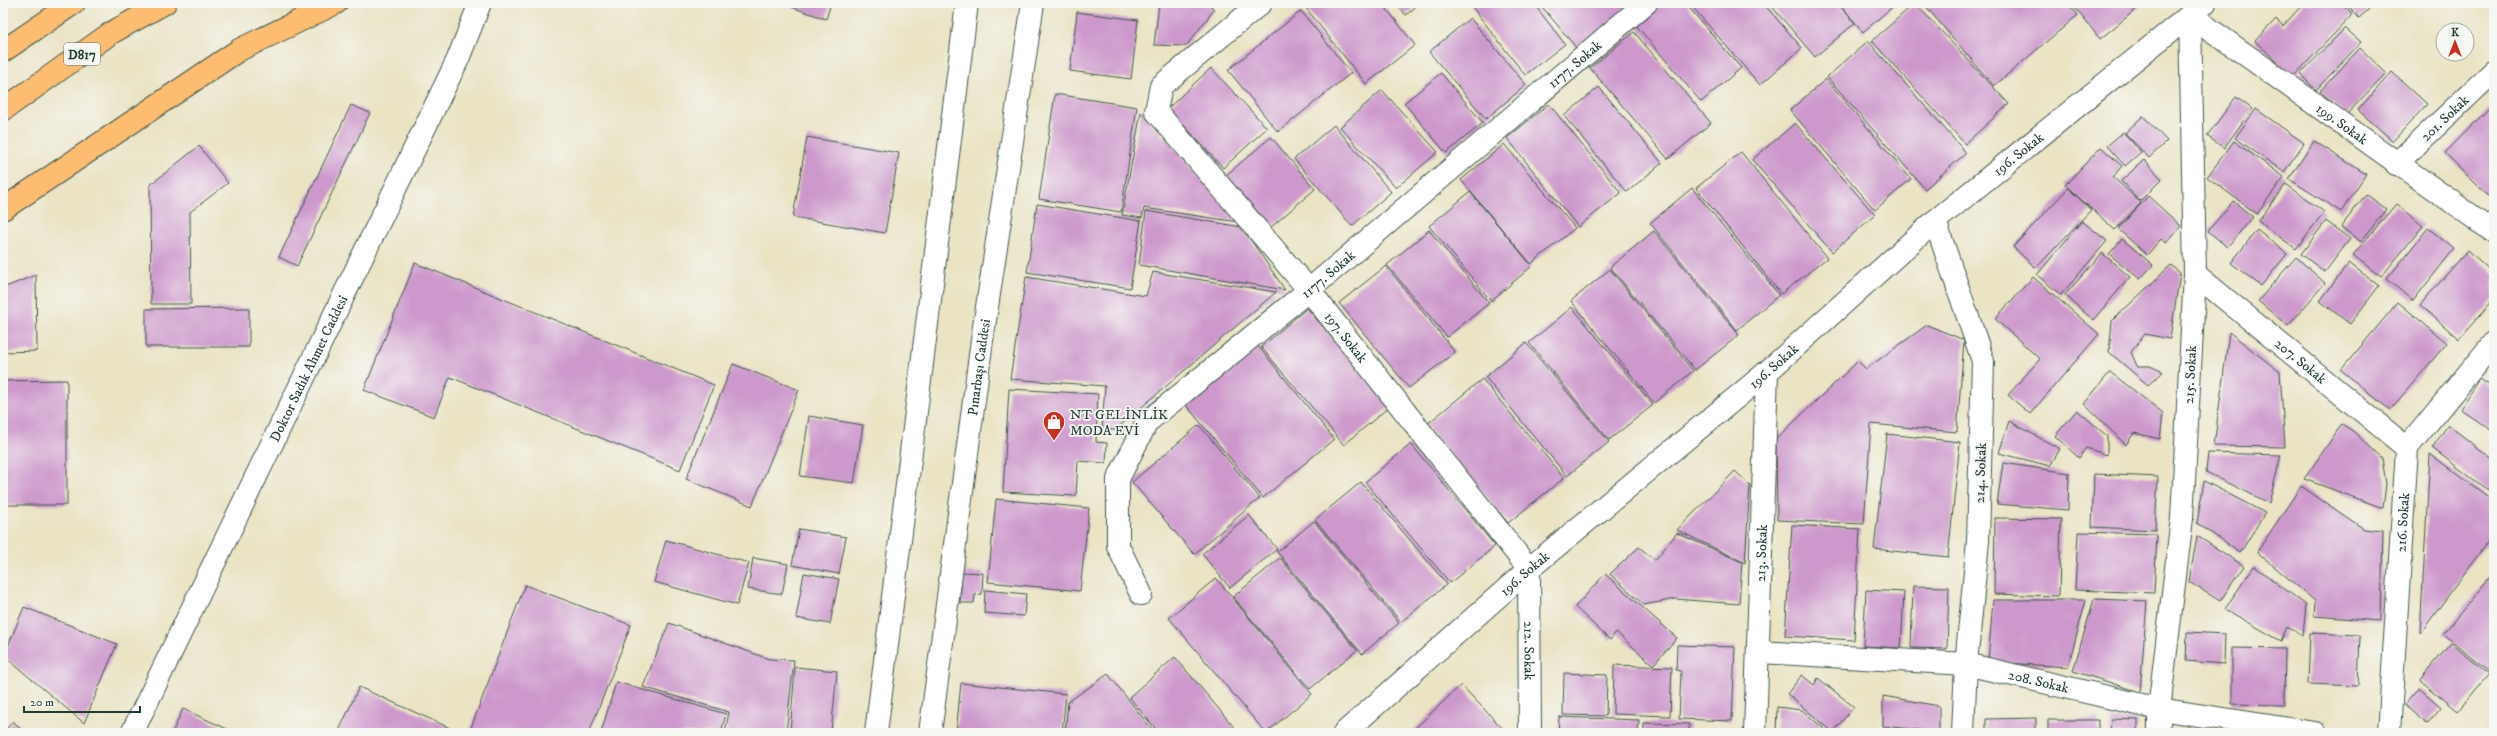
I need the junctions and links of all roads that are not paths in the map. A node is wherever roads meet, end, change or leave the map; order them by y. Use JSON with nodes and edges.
{"nodes":[{"id":1,"x":74,"y":3,"type":"edge"},
{"id":2,"x":164,"y":3,"type":"edge"},
{"id":3,"x":336,"y":3,"type":"edge"},
{"id":4,"x":480,"y":3,"type":"edge"},
{"id":5,"x":968,"y":3,"type":"edge"},
{"id":6,"x":1033,"y":3,"type":"edge"},
{"id":7,"x":1261,"y":3,"type":"edge"},
{"id":8,"x":1646,"y":3,"type":"edge"},
{"id":9,"x":2197,"y":9,"type":"edge"},
{"id":10,"x":3,"y":51,"type":"edge"},
{"id":11,"x":2494,"y":71,"type":"edge"},
{"id":12,"x":3,"y":110,"type":"edge"},
{"id":13,"x":2396,"y":164,"type":"junction"},
{"id":14,"x":3,"y":209,"type":"edge"},
{"id":15,"x":1935,"y":221,"type":"junction"},
{"id":16,"x":2494,"y":232,"type":"edge"},
{"id":17,"x":2195,"y":274,"type":"junction"},
{"id":18,"x":1309,"y":290,"type":"junction"},
{"id":19,"x":2494,"y":342,"type":"edge"},
{"id":20,"x":1767,"y":372,"type":"junction"},
{"id":21,"x":2406,"y":448,"type":"junction"},
{"id":22,"x":1529,"y":568,"type":"junction"},
{"id":23,"x":1141,"y":594,"type":"dead end"},
{"id":24,"x":1759,"y":652,"type":"junction"},
{"id":25,"x":1966,"y":664,"type":"junction"},
{"id":26,"x":2159,"y":709,"type":"junction"},
{"id":27,"x":132,"y":733,"type":"edge"},
{"id":28,"x":876,"y":733,"type":"edge"},
{"id":29,"x":930,"y":733,"type":"edge"},
{"id":30,"x":1344,"y":733,"type":"edge"},
{"id":31,"x":1530,"y":733,"type":"edge"},
{"id":32,"x":1755,"y":733,"type":"edge"},
{"id":33,"x":1963,"y":733,"type":"edge"},
{"id":34,"x":2159,"y":733,"type":"edge"},
{"id":35,"x":2315,"y":733,"type":"edge"},
{"id":36,"x":2388,"y":733,"type":"edge"}],
"edges":[{"from":1,"to":10,"type":"highway"},
{"from":2,"to":12,"type":"highway","number":"D817"},
{"from":3,"to":14,"type":"highway"},
{"from":4,"to":27,"type":"street","name":"Doktor Sadık Ahmet Caddesi"},
{"from":5,"to":28,"type":"street"},
{"from":6,"to":29,"type":"street","name":"Pınarbaşı Caddesi"},
{"from":7,"to":18,"type":"street","name":"197. Sokak"},
{"from":8,"to":18,"type":"street","name":"1177. Sokak"},
{"from":9,"to":13,"type":"street","name":"199. Sokak"},
{"from":9,"to":15,"type":"street","name":"196. Sokak"},
{"from":9,"to":17,"type":"street","name":"215. Sokak"},
{"from":11,"to":13,"type":"street","name":"201. Sokak"},
{"from":13,"to":16,"type":"street","name":"199. Sokak"},
{"from":15,"to":20,"type":"street","name":"196. Sokak"},
{"from":15,"to":25,"type":"street","name":"214. Sokak"},
{"from":17,"to":21,"type":"street","name":"207. Sokak"},
{"from":17,"to":26,"type":"street","name":"215. Sokak"},
{"from":18,"to":22,"type":"street","name":"197. Sokak"},
{"from":18,"to":23,"type":"street","name":"1177. Sokak"},
{"from":19,"to":21,"type":"street"},
{"from":20,"to":22,"type":"street","name":"196. Sokak"},
{"from":20,"to":24,"type":"street","name":"213. Sokak"},
{"from":21,"to":36,"type":"street","name":"216. Sokak"},
{"from":22,"to":30,"type":"street","name":"196. Sokak"},
{"from":22,"to":31,"type":"street","name":"212. Sokak"},
{"from":24,"to":25,"type":"street","name":"208. Sokak"},
{"from":24,"to":32,"type":"street","name":"213. Sokak"},
{"from":25,"to":26,"type":"street","name":"208. Sokak"},
{"from":25,"to":33,"type":"street","name":"214. Sokak"},
{"from":26,"to":34,"type":"street","name":"215. Sokak"},
{"from":26,"to":35,"type":"street","name":"208. Sokak"}]}
